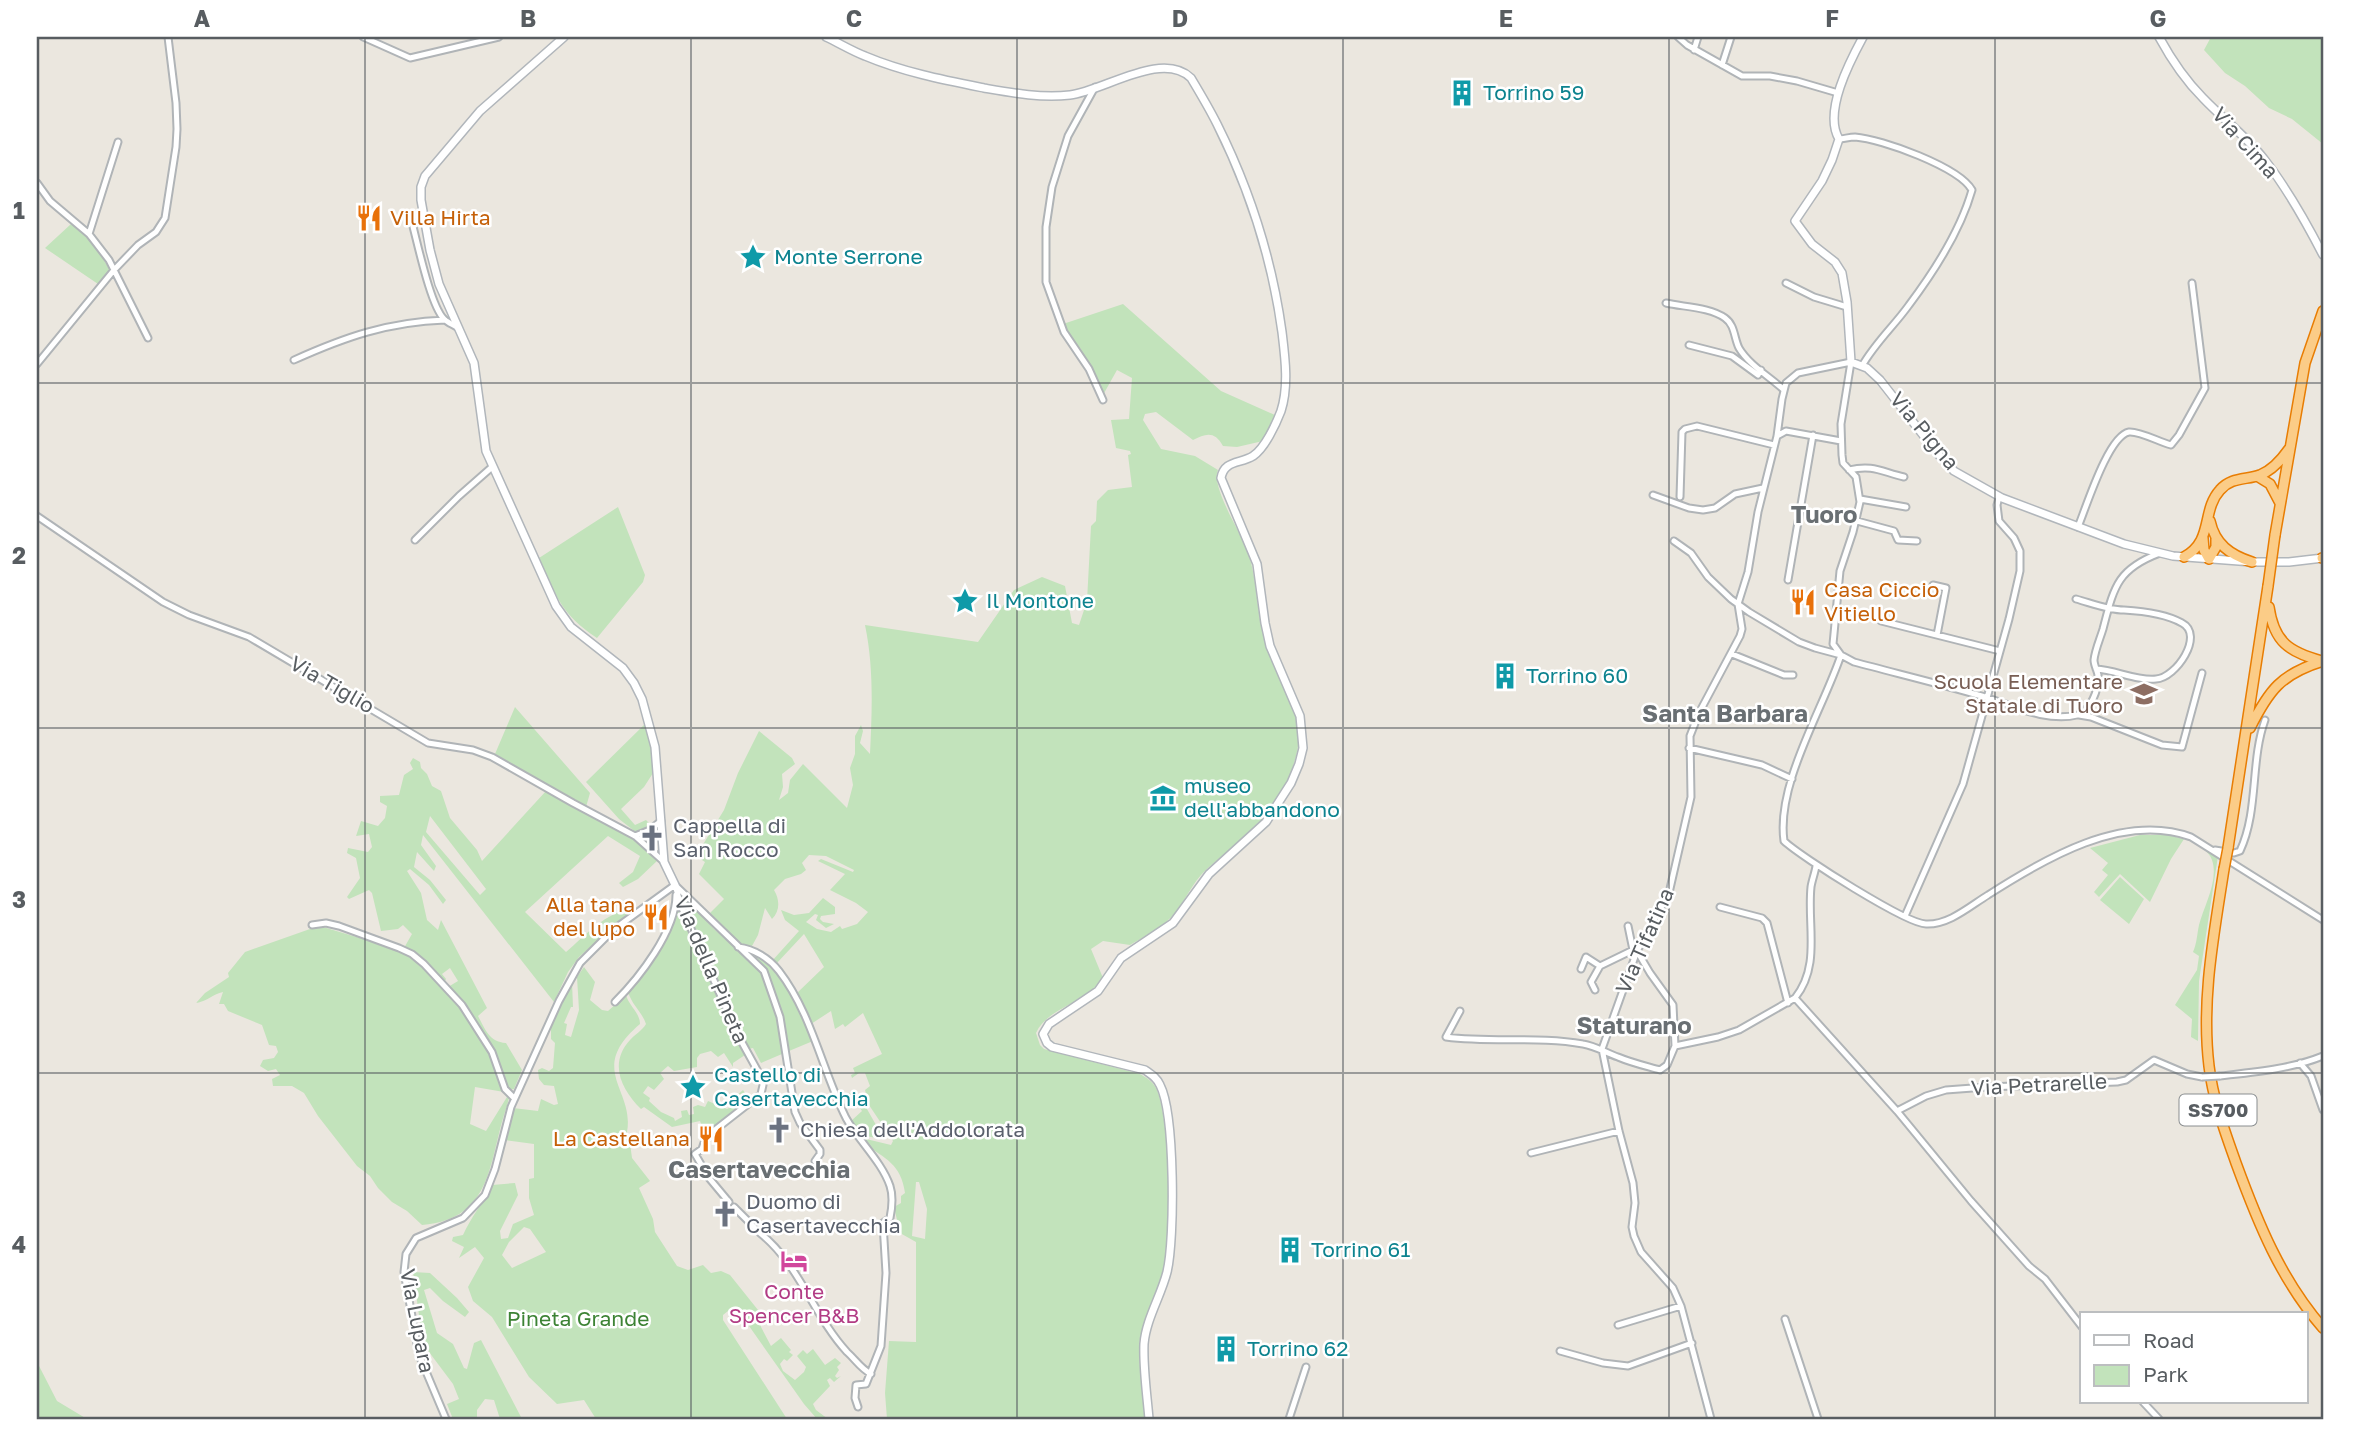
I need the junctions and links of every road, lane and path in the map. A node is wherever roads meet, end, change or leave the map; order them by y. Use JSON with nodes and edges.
{"nodes":[{"id":1,"x":168,"y":37,"type":"edge"},
{"id":2,"x":363,"y":37,"type":"edge"},
{"id":3,"x":499,"y":37,"type":"edge"},
{"id":4,"x":564,"y":37,"type":"edge"},
{"id":5,"x":826,"y":37,"type":"edge"},
{"id":6,"x":1678,"y":37,"type":"edge"},
{"id":7,"x":1698,"y":37,"type":"edge"},
{"id":8,"x":1731,"y":37,"type":"edge"},
{"id":9,"x":1863,"y":37,"type":"edge"},
{"id":10,"x":2159,"y":37,"type":"edge"},
{"id":11,"x":1695,"y":50,"type":"junction"},
{"id":12,"x":1722,"y":65,"type":"junction"},
{"id":13,"x":1095,"y":87,"type":"junction"},
{"id":14,"x":1838,"y":93,"type":"junction"},
{"id":15,"x":1839,"y":139,"type":"junction"},
{"id":16,"x":118,"y":142,"type":"dead end"},
{"id":17,"x":37,"y":183,"type":"edge"},
{"id":18,"x":411,"y":219,"type":"dead end"},
{"id":19,"x":89,"y":234,"type":"junction"},
{"id":20,"x":2323,"y":255,"type":"edge"},
{"id":21,"x":114,"y":271,"type":"junction"},
{"id":22,"x":1786,"y":283,"type":"dead end"},
{"id":23,"x":2192,"y":283,"type":"dead end"},
{"id":24,"x":1666,"y":303,"type":"dead end"},
{"id":25,"x":1847,"y":307,"type":"junction"},
{"id":26,"x":2323,"y":311,"type":"edge"},
{"id":27,"x":445,"y":320,"type":"junction"},
{"id":28,"x":458,"y":328,"type":"junction"},
{"id":29,"x":148,"y":338,"type":"dead end"},
{"id":30,"x":1689,"y":345,"type":"dead end"},
{"id":31,"x":294,"y":360,"type":"dead end"},
{"id":32,"x":1852,"y":362,"type":"junction"},
{"id":33,"x":37,"y":364,"type":"edge"},
{"id":34,"x":1861,"y":366,"type":"junction"},
{"id":35,"x":1760,"y":370,"type":"junction"},
{"id":36,"x":1784,"y":390,"type":"junction"},
{"id":37,"x":1103,"y":400,"type":"dead end"},
{"id":38,"x":1812,"y":435,"type":"junction"},
{"id":39,"x":1777,"y":436,"type":"junction"},
{"id":40,"x":1841,"y":441,"type":"junction"},
{"id":41,"x":1774,"y":445,"type":"junction"},
{"id":42,"x":2290,"y":447,"type":"junction"},
{"id":43,"x":492,"y":467,"type":"junction"},
{"id":44,"x":1849,"y":470,"type":"junction"},
{"id":45,"x":2258,"y":476,"type":"junction"},
{"id":46,"x":1904,"y":477,"type":"dead end"},
{"id":47,"x":1763,"y":488,"type":"junction"},
{"id":48,"x":1653,"y":495,"type":"dead end"},
{"id":49,"x":1680,"y":497,"type":"dead end"},
{"id":50,"x":1999,"y":497,"type":"junction"},
{"id":51,"x":1860,"y":499,"type":"junction"},
{"id":52,"x":2280,"y":505,"type":"junction"},
{"id":53,"x":1906,"y":507,"type":"dead end"},
{"id":54,"x":37,"y":516,"type":"edge"},
{"id":55,"x":2209,"y":520,"type":"junction"},
{"id":56,"x":1857,"y":521,"type":"junction"},
{"id":57,"x":2078,"y":527,"type":"junction"},
{"id":58,"x":2215,"y":537,"type":"junction"},
{"id":59,"x":2203,"y":538,"type":"junction"},
{"id":60,"x":415,"y":540,"type":"dead end"},
{"id":61,"x":1674,"y":541,"type":"dead end"},
{"id":62,"x":1917,"y":541,"type":"dead end"},
{"id":63,"x":2160,"y":553,"type":"junction"},
{"id":64,"x":2184,"y":556,"type":"junction"},
{"id":65,"x":2323,"y":558,"type":"edge"},
{"id":66,"x":2209,"y":559,"type":"junction"},
{"id":67,"x":2252,"y":562,"type":"junction"},
{"id":68,"x":1788,"y":580,"type":"dead end"},
{"id":69,"x":1933,"y":585,"type":"dead end"},
{"id":70,"x":2268,"y":590,"type":"junction"},
{"id":71,"x":2076,"y":599,"type":"dead end"},
{"id":72,"x":1738,"y":604,"type":"junction"},
{"id":73,"x":2108,"y":608,"type":"junction"},
{"id":74,"x":1881,"y":621,"type":"dead end"},
{"id":75,"x":1937,"y":635,"type":"junction"},
{"id":76,"x":2000,"y":651,"type":"junction"},
{"id":77,"x":1732,"y":654,"type":"junction"},
{"id":78,"x":1842,"y":655,"type":"junction"},
{"id":79,"x":2322,"y":661,"type":"edge"},
{"id":80,"x":2096,"y":669,"type":"junction"},
{"id":81,"x":2202,"y":673,"type":"dead end"},
{"id":82,"x":1793,"y":675,"type":"dead end"},
{"id":83,"x":1987,"y":697,"type":"junction"},
{"id":84,"x":2079,"y":715,"type":"junction"},
{"id":85,"x":2265,"y":720,"type":"dead end"},
{"id":86,"x":2246,"y":737,"type":"junction"},
{"id":87,"x":1689,"y":748,"type":"junction"},
{"id":88,"x":1792,"y":779,"type":"junction"},
{"id":89,"x":661,"y":821,"type":"junction"},
{"id":90,"x":635,"y":836,"type":"junction"},
{"id":91,"x":2212,"y":849,"type":"junction"},
{"id":92,"x":664,"y":862,"type":"junction"},
{"id":93,"x":1816,"y":866,"type":"junction"},
{"id":94,"x":675,"y":885,"type":"junction"},
{"id":95,"x":1720,"y":907,"type":"dead end"},
{"id":96,"x":1905,"y":916,"type":"junction"},
{"id":97,"x":2323,"y":920,"type":"edge"},
{"id":98,"x":312,"y":925,"type":"dead end"},
{"id":99,"x":1628,"y":926,"type":"dead end"},
{"id":100,"x":738,"y":947,"type":"junction"},
{"id":101,"x":1635,"y":951,"type":"junction"},
{"id":102,"x":1600,"y":966,"type":"junction"},
{"id":103,"x":1580,"y":969,"type":"dead end"},
{"id":104,"x":1595,"y":990,"type":"dead end"},
{"id":105,"x":1795,"y":998,"type":"junction"},
{"id":106,"x":615,"y":1002,"type":"dead end"},
{"id":107,"x":1787,"y":1003,"type":"junction"},
{"id":108,"x":1460,"y":1012,"type":"dead end"},
{"id":109,"x":1675,"y":1046,"type":"junction"},
{"id":110,"x":1602,"y":1049,"type":"junction"},
{"id":111,"x":2323,"y":1056,"type":"edge"},
{"id":112,"x":2300,"y":1063,"type":"junction"},
{"id":113,"x":514,"y":1098,"type":"junction"},
{"id":114,"x":2323,"y":1110,"type":"edge"},
{"id":115,"x":1897,"y":1111,"type":"junction"},
{"id":116,"x":1619,"y":1131,"type":"junction"},
{"id":117,"x":1531,"y":1153,"type":"dead end"},
{"id":118,"x":815,"y":1161,"type":"dead end"},
{"id":119,"x":754,"y":1227,"type":"dead end"},
{"id":120,"x":760,"y":1233,"type":"dead end"},
{"id":121,"x":1681,"y":1306,"type":"junction"},
{"id":122,"x":1785,"y":1319,"type":"dead end"},
{"id":123,"x":2080,"y":1324,"type":"edge"},
{"id":124,"x":1618,"y":1325,"type":"dead end"},
{"id":125,"x":2323,"y":1328,"type":"edge"},
{"id":126,"x":1692,"y":1343,"type":"junction"},
{"id":127,"x":1560,"y":1350,"type":"dead end"},
{"id":128,"x":1306,"y":1367,"type":"dead end"},
{"id":129,"x":871,"y":1374,"type":"junction"},
{"id":130,"x":2145,"y":1404,"type":"edge"},
{"id":131,"x":858,"y":1407,"type":"dead end"},
{"id":132,"x":446,"y":1419,"type":"edge"},
{"id":133,"x":1149,"y":1419,"type":"edge"},
{"id":134,"x":1289,"y":1419,"type":"edge"},
{"id":135,"x":1711,"y":1419,"type":"edge"},
{"id":136,"x":1818,"y":1419,"type":"edge"},
{"id":137,"x":2159,"y":1419,"type":"edge"}],
"edges":[{"from":1,"to":21,"type":"street"},
{"from":2,"to":3,"type":"street"},
{"from":4,"to":28,"type":"street"},
{"from":5,"to":13,"type":"street"},
{"from":6,"to":11,"type":"street"},
{"from":7,"to":11,"type":"street"},
{"from":8,"to":12,"type":"street"},
{"from":9,"to":14,"type":"street"},
{"from":10,"to":20,"type":"street","name":"Via Cima"},
{"from":11,"to":12,"type":"street"},
{"from":12,"to":14,"type":"street"},
{"from":13,"to":37,"type":"street"},
{"from":13,"to":133,"type":"street"},
{"from":14,"to":15,"type":"street"},
{"from":15,"to":25,"type":"street"},
{"from":15,"to":34,"type":"street"},
{"from":16,"to":19,"type":"street"},
{"from":17,"to":19,"type":"street"},
{"from":18,"to":27,"type":"street"},
{"from":19,"to":21,"type":"street"},
{"from":21,"to":29,"type":"street"},
{"from":21,"to":33,"type":"street"},
{"from":22,"to":25,"type":"street"},
{"from":23,"to":57,"type":"street"},
{"from":24,"to":35,"type":"street"},
{"from":25,"to":32,"type":"street"},
{"from":26,"to":42,"type":"highway","number":"SS700"},
{"from":27,"to":28,"type":"street"},
{"from":27,"to":31,"type":"street"},
{"from":28,"to":43,"type":"street"},
{"from":30,"to":35,"type":"street"},
{"from":32,"to":34,"type":"street","name":"Via Pigna"},
{"from":32,"to":36,"type":"street"},
{"from":32,"to":40,"type":"street"},
{"from":34,"to":50,"type":"street","name":"Via Pigna"},
{"from":35,"to":36,"type":"street"},
{"from":36,"to":39,"type":"street","name":"Via Tifatina"},
{"from":38,"to":39,"type":"street"},
{"from":38,"to":40,"type":"street"},
{"from":38,"to":68,"type":"street"},
{"from":39,"to":41,"type":"street","name":"Via Tifatina"},
{"from":40,"to":44,"type":"street"},
{"from":41,"to":47,"type":"street","name":"Via Tifatina"},
{"from":41,"to":49,"type":"street"},
{"from":42,"to":45,"type":"highway"},
{"from":42,"to":52,"type":"highway","number":"SS700"},
{"from":43,"to":60,"type":"street"},
{"from":43,"to":89,"type":"street"},
{"from":44,"to":46,"type":"street"},
{"from":44,"to":51,"type":"street"},
{"from":45,"to":52,"type":"highway"},
{"from":45,"to":55,"type":"highway"},
{"from":47,"to":48,"type":"street"},
{"from":47,"to":72,"type":"street","name":"Via Tifatina"},
{"from":50,"to":57,"type":"street","name":"Via Pigna"},
{"from":50,"to":76,"type":"street"},
{"from":51,"to":53,"type":"street"},
{"from":51,"to":56,"type":"street"},
{"from":52,"to":70,"type":"highway","number":"SS700","bridge":true},
{"from":54,"to":90,"type":"street","name":"Via Tiglio"},
{"from":55,"to":58,"type":"highway"},
{"from":55,"to":59,"type":"highway"},
{"from":56,"to":62,"type":"street"},
{"from":56,"to":78,"type":"street"},
{"from":57,"to":63,"type":"street","name":"Via Pigna"},
{"from":58,"to":66,"type":"highway"},
{"from":58,"to":67,"type":"highway"},
{"from":59,"to":64,"type":"highway"},
{"from":59,"to":66,"type":"highway"},
{"from":61,"to":72,"type":"street"},
{"from":63,"to":64,"type":"street","name":"Via Pigna"},
{"from":63,"to":73,"type":"street"},
{"from":64,"to":66,"type":"street","name":"Via Pigna"},
{"from":65,"to":67,"type":"street","name":"Via Pigna"},
{"from":66,"to":67,"type":"street","name":"Via Pigna"},
{"from":69,"to":75,"type":"street"},
{"from":70,"to":79,"type":"highway","number":"SS700"},
{"from":70,"to":86,"type":"highway","number":"SS700"},
{"from":71,"to":73,"type":"street"},
{"from":72,"to":77,"type":"street","name":"Via Tifatina"},
{"from":72,"to":78,"type":"street"},
{"from":73,"to":80,"type":"street"},
{"from":73,"to":80,"type":"street"},
{"from":74,"to":75,"type":"street"},
{"from":75,"to":76,"type":"street"},
{"from":76,"to":83,"type":"street"},
{"from":77,"to":82,"type":"street"},
{"from":77,"to":87,"type":"street","name":"Via Tifatina"},
{"from":78,"to":83,"type":"street"},
{"from":78,"to":88,"type":"street"},
{"from":79,"to":86,"type":"highway","number":"SS700"},
{"from":80,"to":84,"type":"street"},
{"from":81,"to":84,"type":"street"},
{"from":83,"to":84,"type":"street"},
{"from":83,"to":96,"type":"street"},
{"from":85,"to":91,"type":"street"},
{"from":86,"to":125,"type":"highway","number":"SS700","bridge":true},
{"from":87,"to":88,"type":"street"},
{"from":87,"to":101,"type":"street","name":"Via Tifatina"},
{"from":88,"to":93,"type":"street"},
{"from":89,"to":90,"type":"street"},
{"from":89,"to":92,"type":"street"},
{"from":90,"to":92,"type":"street","name":"Via Tiglio"},
{"from":91,"to":96,"type":"street"},
{"from":91,"to":97,"type":"street"},
{"from":92,"to":94,"type":"street"},
{"from":93,"to":96,"type":"street"},
{"from":93,"to":105,"type":"street"},
{"from":94,"to":100,"type":"street"},
{"from":94,"to":106,"type":"street"},
{"from":94,"to":113,"type":"street","name":"Via Lupara"},
{"from":94,"to":119,"type":"street","name":"Via della Pineta"},
{"from":95,"to":107,"type":"street"},
{"from":98,"to":113,"type":"street"},
{"from":99,"to":101,"type":"street"},
{"from":100,"to":118,"type":"street"},
{"from":100,"to":129,"type":"street"},
{"from":101,"to":102,"type":"street"},
{"from":101,"to":109,"type":"street"},
{"from":101,"to":110,"type":"street","name":"Via Tifatina"},
{"from":102,"to":103,"type":"street"},
{"from":102,"to":104,"type":"street"},
{"from":105,"to":107,"type":"street"},
{"from":105,"to":115,"type":"street"},
{"from":107,"to":109,"type":"street"},
{"from":108,"to":110,"type":"street"},
{"from":109,"to":110,"type":"street"},
{"from":110,"to":116,"type":"street"},
{"from":111,"to":112,"type":"street","name":"Via Petrarelle"},
{"from":112,"to":114,"type":"street"},
{"from":112,"to":115,"type":"street","name":"Via Petrarelle","bridge":true},
{"from":113,"to":132,"type":"street","name":"Via Lupara"},
{"from":115,"to":123,"type":"street"},
{"from":116,"to":117,"type":"street"},
{"from":116,"to":121,"type":"street"},
{"from":120,"to":129,"type":"street"},
{"from":121,"to":124,"type":"street"},
{"from":121,"to":126,"type":"street"},
{"from":122,"to":136,"type":"street"},
{"from":126,"to":127,"type":"street"},
{"from":126,"to":135,"type":"street"},
{"from":128,"to":134,"type":"street"},
{"from":129,"to":131,"type":"street"},
{"from":130,"to":137,"type":"street"}]}
